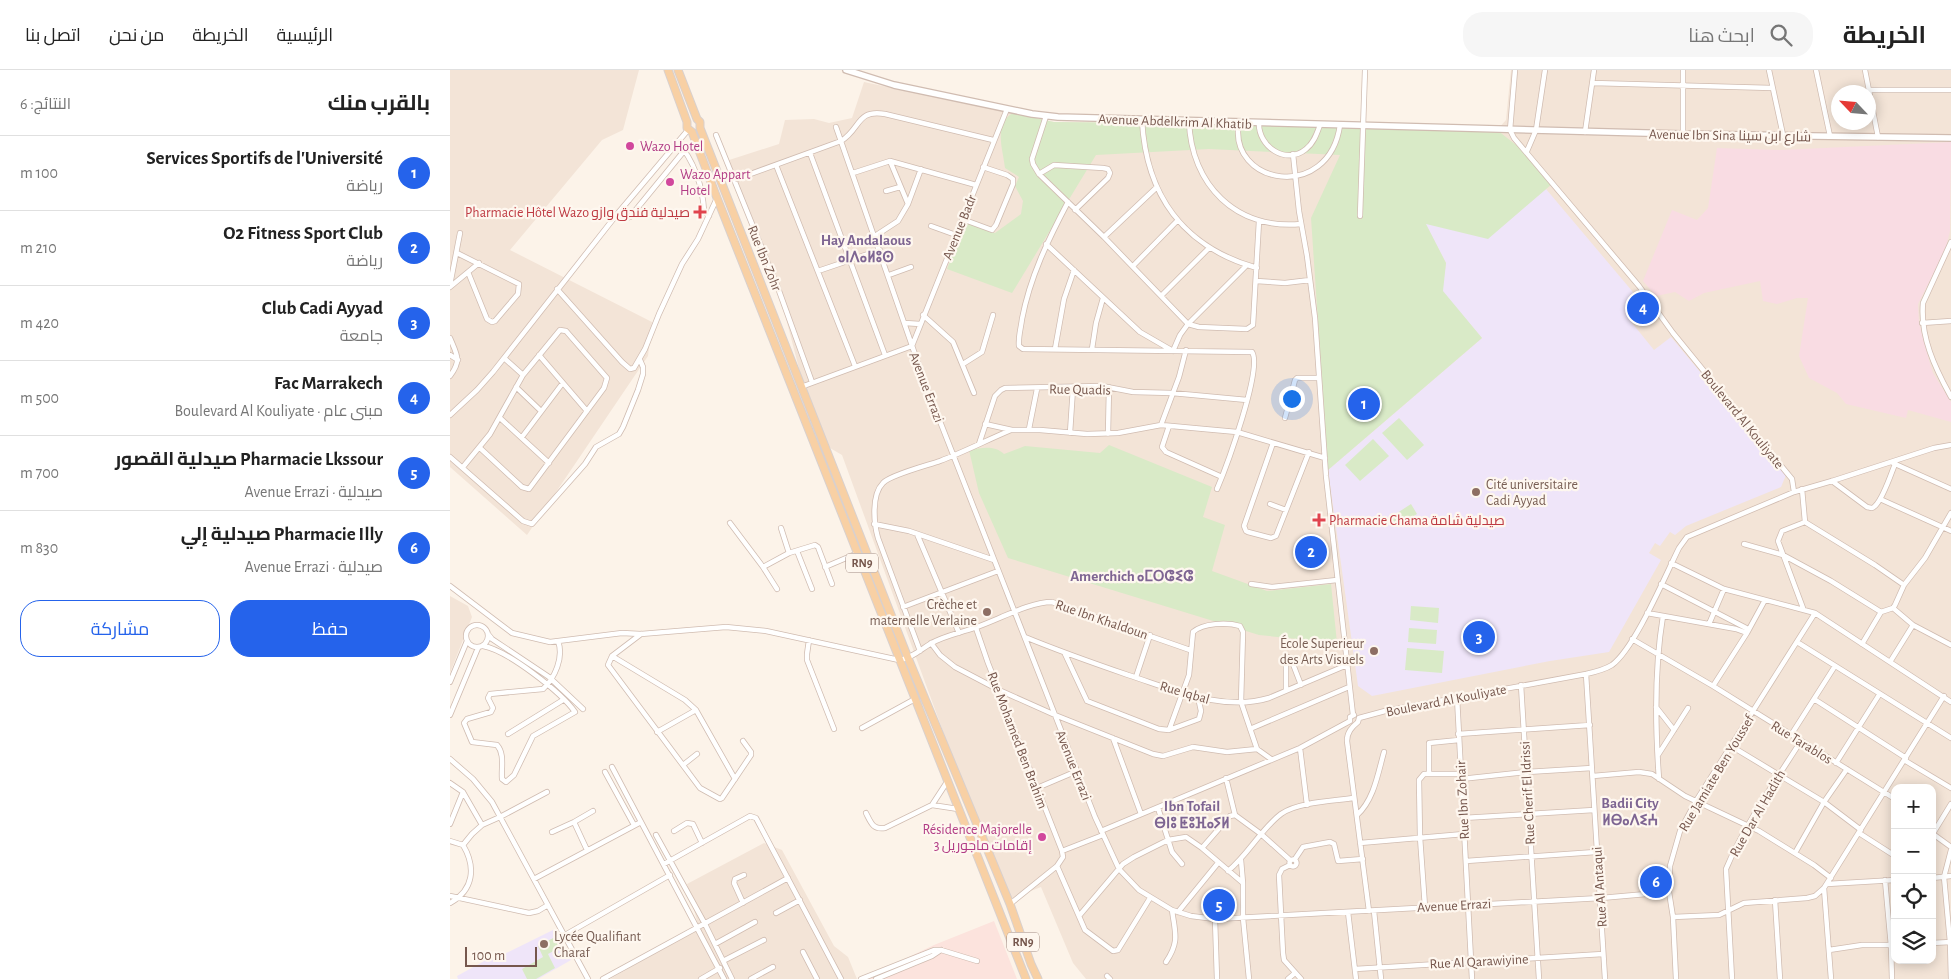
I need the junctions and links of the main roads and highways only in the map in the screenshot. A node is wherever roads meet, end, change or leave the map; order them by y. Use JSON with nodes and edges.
{"nodes":[{"id":1,"x":668,"y":70,"type":"edge"},
{"id":2,"x":678,"y":70,"type":"edge"},
{"id":3,"x":697,"y":118,"type":"junction"},
{"id":4,"x":687,"y":122,"type":"junction"},
{"id":5,"x":700,"y":128,"type":"junction"},
{"id":6,"x":690,"y":131,"type":"junction"},
{"id":7,"x":1026,"y":979,"type":"edge"},
{"id":8,"x":1038,"y":979,"type":"edge"}],
"edges":[{"from":1,"to":4,"type":"main road","number":"RN9"},
{"from":2,"to":3,"type":"main road","number":"RN9"},
{"from":3,"to":4,"type":"main road"},
{"from":3,"to":5,"type":"main road","number":"RN9"},
{"from":4,"to":6,"type":"main road","number":"RN9"},
{"from":5,"to":6,"type":"main road"},
{"from":5,"to":8,"type":"main road","number":"RN9"},
{"from":6,"to":7,"type":"main road","number":"RN9"}]}
